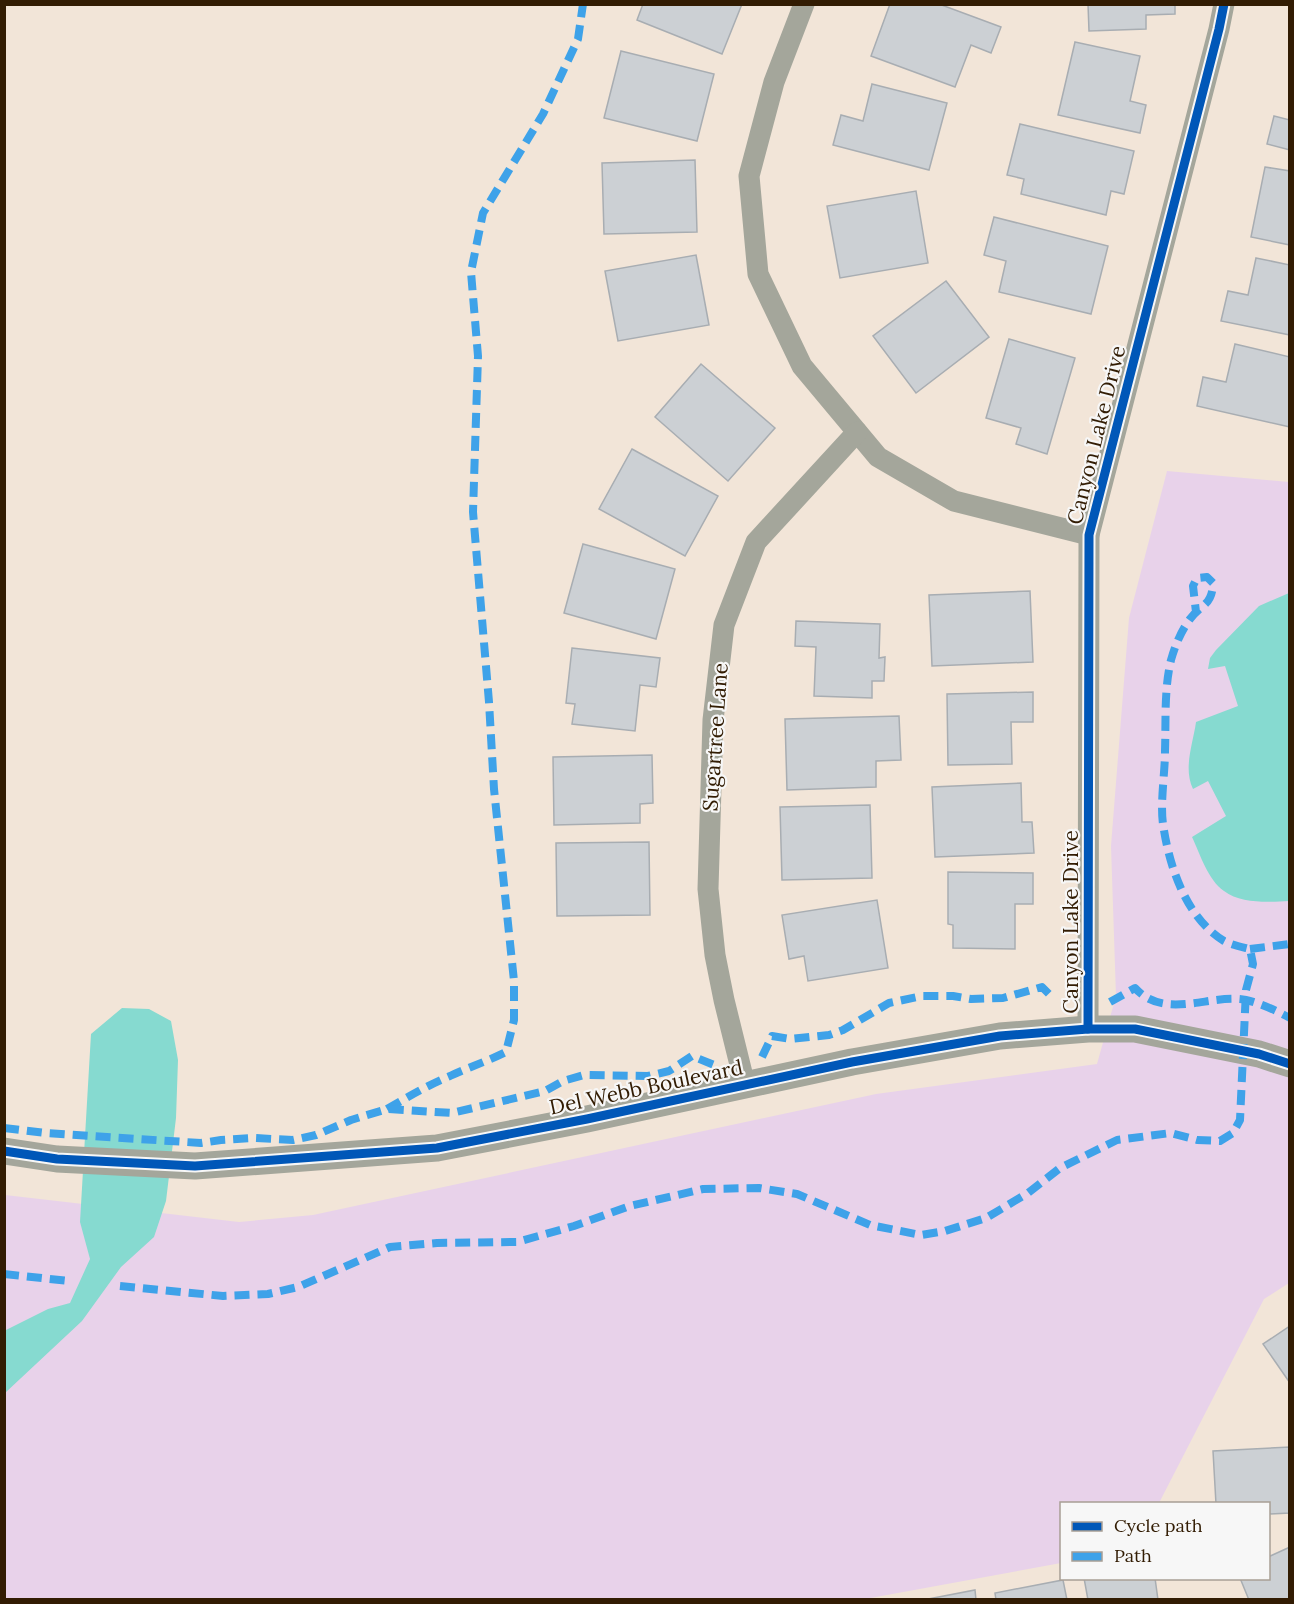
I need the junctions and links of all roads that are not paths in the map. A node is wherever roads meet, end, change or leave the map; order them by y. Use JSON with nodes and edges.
{"nodes":[{"id":1,"x":804,"y":4,"type":"edge"},
{"id":2,"x":1224,"y":4,"type":"edge"},
{"id":3,"x":857,"y":432,"type":"junction"},
{"id":4,"x":1089,"y":535,"type":"junction"},
{"id":5,"x":1088,"y":1029,"type":"junction"},
{"id":6,"x":1290,"y":1064,"type":"edge"},
{"id":7,"x":745,"y":1085,"type":"junction"},
{"id":8,"x":4,"y":1151,"type":"edge"}],
"edges":[{"from":1,"to":3,"type":"street"},
{"from":2,"to":4,"type":"street","name":"Canyon Lake Drive"},
{"from":3,"to":4,"type":"street"},
{"from":3,"to":7,"type":"street","name":"Sugartree Lane"},
{"from":4,"to":5,"type":"street","name":"Canyon Lake Drive"},
{"from":5,"to":6,"type":"street","name":"Del Webb Boulevard"},
{"from":5,"to":7,"type":"street","name":"Del Webb Boulevard"},
{"from":7,"to":8,"type":"street","name":"Del Webb Boulevard"}]}
